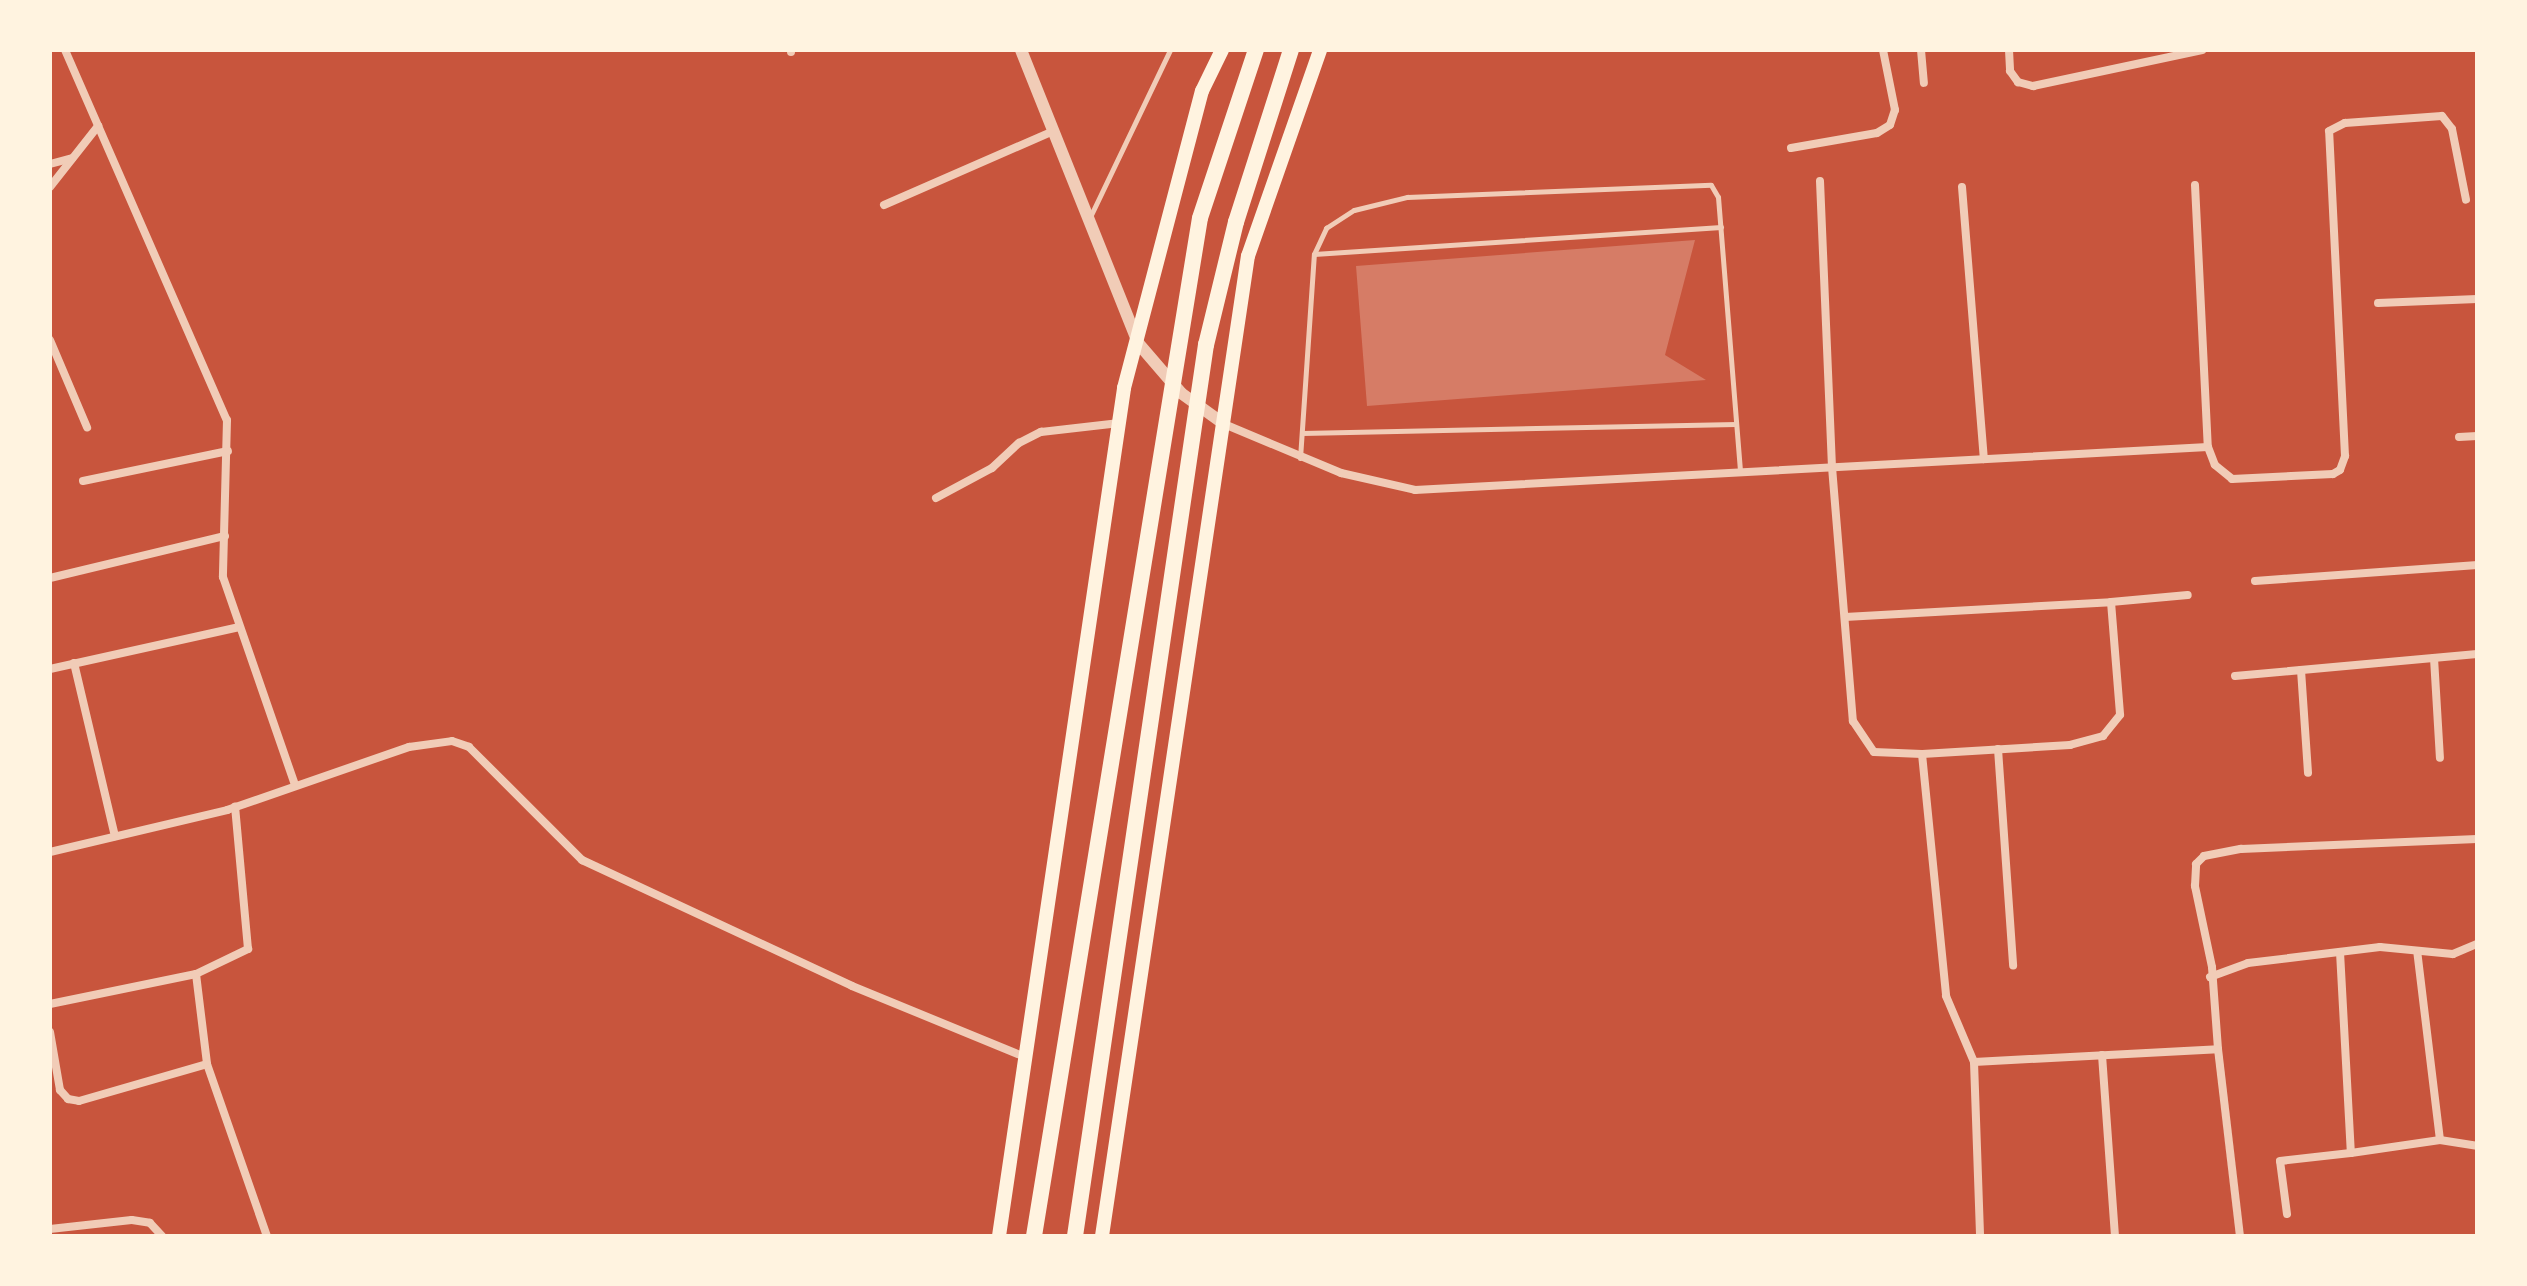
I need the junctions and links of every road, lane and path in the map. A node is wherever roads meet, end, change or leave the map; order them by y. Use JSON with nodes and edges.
{"nodes":[{"id":1,"x":65,"y":50,"type":"edge"},
{"id":2,"x":1021,"y":50,"type":"edge"},
{"id":3,"x":1170,"y":50,"type":"edge"},
{"id":4,"x":1222,"y":50,"type":"edge"},
{"id":5,"x":1256,"y":50,"type":"edge"},
{"id":6,"x":1291,"y":50,"type":"edge"},
{"id":7,"x":1320,"y":50,"type":"edge"},
{"id":8,"x":1883,"y":50,"type":"edge"},
{"id":9,"x":1921,"y":50,"type":"edge"},
{"id":10,"x":2009,"y":50,"type":"edge"},
{"id":11,"x":2202,"y":50,"type":"edge"},
{"id":12,"x":1924,"y":83,"type":"dead end"},
{"id":13,"x":98,"y":126,"type":"junction"},
{"id":14,"x":1053,"y":131,"type":"junction"},
{"id":15,"x":1791,"y":148,"type":"dead end"},
{"id":16,"x":73,"y":158,"type":"junction"},
{"id":17,"x":50,"y":164,"type":"edge"},
{"id":18,"x":1820,"y":181,"type":"dead end"},
{"id":19,"x":2195,"y":185,"type":"dead end"},
{"id":20,"x":50,"y":187,"type":"edge"},
{"id":21,"x":1962,"y":187,"type":"dead end"},
{"id":22,"x":2466,"y":200,"type":"dead end"},
{"id":23,"x":884,"y":205,"type":"dead end"},
{"id":24,"x":1088,"y":222,"type":"junction"},
{"id":25,"x":1721,"y":227,"type":"junction"},
{"id":26,"x":1314,"y":254,"type":"junction"},
{"id":27,"x":2477,"y":299,"type":"edge"},
{"id":28,"x":2378,"y":303,"type":"dead end"},
{"id":29,"x":50,"y":340,"type":"edge"},
{"id":30,"x":1138,"y":343,"type":"junction"},
{"id":31,"x":1119,"y":423,"type":"junction"},
{"id":32,"x":1224,"y":424,"type":"junction"},
{"id":33,"x":1736,"y":424,"type":"junction"},
{"id":34,"x":87,"y":427,"type":"dead end"},
{"id":35,"x":1302,"y":433,"type":"junction"},
{"id":36,"x":2477,"y":436,"type":"edge"},
{"id":37,"x":2459,"y":437,"type":"dead end"},
{"id":38,"x":2208,"y":447,"type":"junction"},
{"id":39,"x":228,"y":451,"type":"junction"},
{"id":40,"x":1300,"y":459,"type":"junction"},
{"id":41,"x":1984,"y":459,"type":"junction"},
{"id":42,"x":1832,"y":467,"type":"junction"},
{"id":43,"x":1740,"y":471,"type":"junction"},
{"id":44,"x":83,"y":481,"type":"dead end"},
{"id":45,"x":936,"y":498,"type":"dead end"},
{"id":46,"x":225,"y":536,"type":"junction"},
{"id":47,"x":2477,"y":565,"type":"edge"},
{"id":48,"x":50,"y":578,"type":"edge"},
{"id":49,"x":2255,"y":581,"type":"dead end"},
{"id":50,"x":2188,"y":595,"type":"dead end"},
{"id":51,"x":2111,"y":602,"type":"junction"},
{"id":52,"x":1845,"y":617,"type":"junction"},
{"id":53,"x":239,"y":627,"type":"junction"},
{"id":54,"x":2477,"y":654,"type":"edge"},
{"id":55,"x":2434,"y":658,"type":"junction"},
{"id":56,"x":74,"y":663,"type":"junction"},
{"id":57,"x":50,"y":669,"type":"edge"},
{"id":58,"x":2301,"y":670,"type":"junction"},
{"id":59,"x":2235,"y":676,"type":"dead end"},
{"id":60,"x":1998,"y":749,"type":"junction"},
{"id":61,"x":1922,"y":754,"type":"junction"},
{"id":62,"x":2440,"y":758,"type":"dead end"},
{"id":63,"x":2308,"y":773,"type":"dead end"},
{"id":64,"x":295,"y":785,"type":"junction"},
{"id":65,"x":235,"y":807,"type":"junction"},
{"id":66,"x":115,"y":836,"type":"junction"},
{"id":67,"x":2477,"y":839,"type":"edge"},
{"id":68,"x":50,"y":852,"type":"edge"},
{"id":69,"x":2477,"y":944,"type":"edge"},
{"id":70,"x":2417,"y":951,"type":"junction"},
{"id":71,"x":2340,"y":952,"type":"junction"},
{"id":72,"x":2013,"y":965,"type":"dead end"},
{"id":73,"x":196,"y":974,"type":"junction"},
{"id":74,"x":2210,"y":977,"type":"junction"},
{"id":75,"x":50,"y":1004,"type":"edge"},
{"id":76,"x":50,"y":1032,"type":"edge"},
{"id":77,"x":2218,"y":1049,"type":"junction"},
{"id":78,"x":2102,"y":1055,"type":"junction"},
{"id":79,"x":1025,"y":1057,"type":"junction"},
{"id":80,"x":1974,"y":1062,"type":"junction"},
{"id":81,"x":207,"y":1064,"type":"junction"},
{"id":82,"x":2440,"y":1140,"type":"junction"},
{"id":83,"x":2477,"y":1146,"type":"edge"},
{"id":84,"x":2351,"y":1153,"type":"junction"},
{"id":85,"x":2287,"y":1214,"type":"dead end"},
{"id":86,"x":50,"y":1229,"type":"edge"},
{"id":87,"x":162,"y":1236,"type":"edge"},
{"id":88,"x":267,"y":1236,"type":"edge"},
{"id":89,"x":999,"y":1236,"type":"edge"},
{"id":90,"x":1034,"y":1236,"type":"edge"},
{"id":91,"x":1075,"y":1236,"type":"edge"},
{"id":92,"x":1102,"y":1236,"type":"edge"},
{"id":93,"x":1980,"y":1236,"type":"edge"},
{"id":94,"x":2115,"y":1236,"type":"edge"},
{"id":95,"x":2240,"y":1236,"type":"edge"}],
"edges":[{"from":1,"to":13,"type":"street"},
{"from":2,"to":14,"type":"street"},
{"from":3,"to":24,"type":"lane"},
{"from":4,"to":30,"type":"main road"},
{"from":5,"to":90,"type":"highway"},
{"from":6,"to":91,"type":"highway"},
{"from":7,"to":32,"type":"main road"},
{"from":8,"to":15,"type":"street"},
{"from":9,"to":12,"type":"street"},
{"from":10,"to":11,"type":"street"},
{"from":13,"to":16,"type":"street"},
{"from":13,"to":39,"type":"street"},
{"from":14,"to":23,"type":"street"},
{"from":14,"to":24,"type":"street"},
{"from":16,"to":17,"type":"street"},
{"from":16,"to":20,"type":"street"},
{"from":18,"to":42,"type":"street"},
{"from":19,"to":38,"type":"street"},
{"from":21,"to":41,"type":"street"},
{"from":22,"to":38,"type":"street"},
{"from":24,"to":30,"type":"street"},
{"from":25,"to":26,"type":"lane"},
{"from":25,"to":26,"type":"lane"},
{"from":25,"to":33,"type":"lane"},
{"from":26,"to":35,"type":"lane"},
{"from":27,"to":28,"type":"street"},
{"from":29,"to":34,"type":"street"},
{"from":30,"to":31,"type":"main road"},
{"from":30,"to":32,"type":"street"},
{"from":31,"to":45,"type":"street"},
{"from":31,"to":79,"type":"main road"},
{"from":32,"to":40,"type":"street"},
{"from":32,"to":92,"type":"main road"},
{"from":33,"to":35,"type":"lane"},
{"from":33,"to":43,"type":"lane"},
{"from":35,"to":40,"type":"lane"},
{"from":36,"to":37,"type":"street"},
{"from":38,"to":41,"type":"street"},
{"from":39,"to":44,"type":"street"},
{"from":39,"to":46,"type":"street"},
{"from":40,"to":43,"type":"street"},
{"from":41,"to":42,"type":"street"},
{"from":42,"to":43,"type":"street"},
{"from":42,"to":52,"type":"street"},
{"from":46,"to":48,"type":"street"},
{"from":46,"to":53,"type":"street"},
{"from":47,"to":49,"type":"street"},
{"from":50,"to":51,"type":"street"},
{"from":51,"to":52,"type":"street"},
{"from":51,"to":60,"type":"street"},
{"from":52,"to":61,"type":"street"},
{"from":53,"to":56,"type":"street"},
{"from":53,"to":64,"type":"street"},
{"from":54,"to":55,"type":"street"},
{"from":55,"to":58,"type":"street"},
{"from":55,"to":62,"type":"street"},
{"from":56,"to":57,"type":"street"},
{"from":56,"to":66,"type":"street"},
{"from":58,"to":59,"type":"street"},
{"from":58,"to":63,"type":"street"},
{"from":60,"to":61,"type":"street"},
{"from":60,"to":72,"type":"street"},
{"from":61,"to":80,"type":"street"},
{"from":64,"to":65,"type":"street"},
{"from":64,"to":79,"type":"street"},
{"from":65,"to":66,"type":"street"},
{"from":65,"to":73,"type":"street"},
{"from":66,"to":68,"type":"street"},
{"from":67,"to":74,"type":"street"},
{"from":69,"to":70,"type":"street"},
{"from":70,"to":71,"type":"street"},
{"from":70,"to":82,"type":"street"},
{"from":71,"to":74,"type":"street"},
{"from":71,"to":84,"type":"street"},
{"from":73,"to":75,"type":"street"},
{"from":73,"to":81,"type":"street"},
{"from":74,"to":77,"type":"street"},
{"from":76,"to":81,"type":"street"},
{"from":77,"to":78,"type":"street"},
{"from":77,"to":95,"type":"street"},
{"from":78,"to":80,"type":"street"},
{"from":78,"to":94,"type":"street"},
{"from":79,"to":89,"type":"main road"},
{"from":80,"to":93,"type":"street"},
{"from":81,"to":88,"type":"street"},
{"from":82,"to":83,"type":"street"},
{"from":82,"to":84,"type":"street"},
{"from":84,"to":85,"type":"street"},
{"from":86,"to":87,"type":"street"}]}
